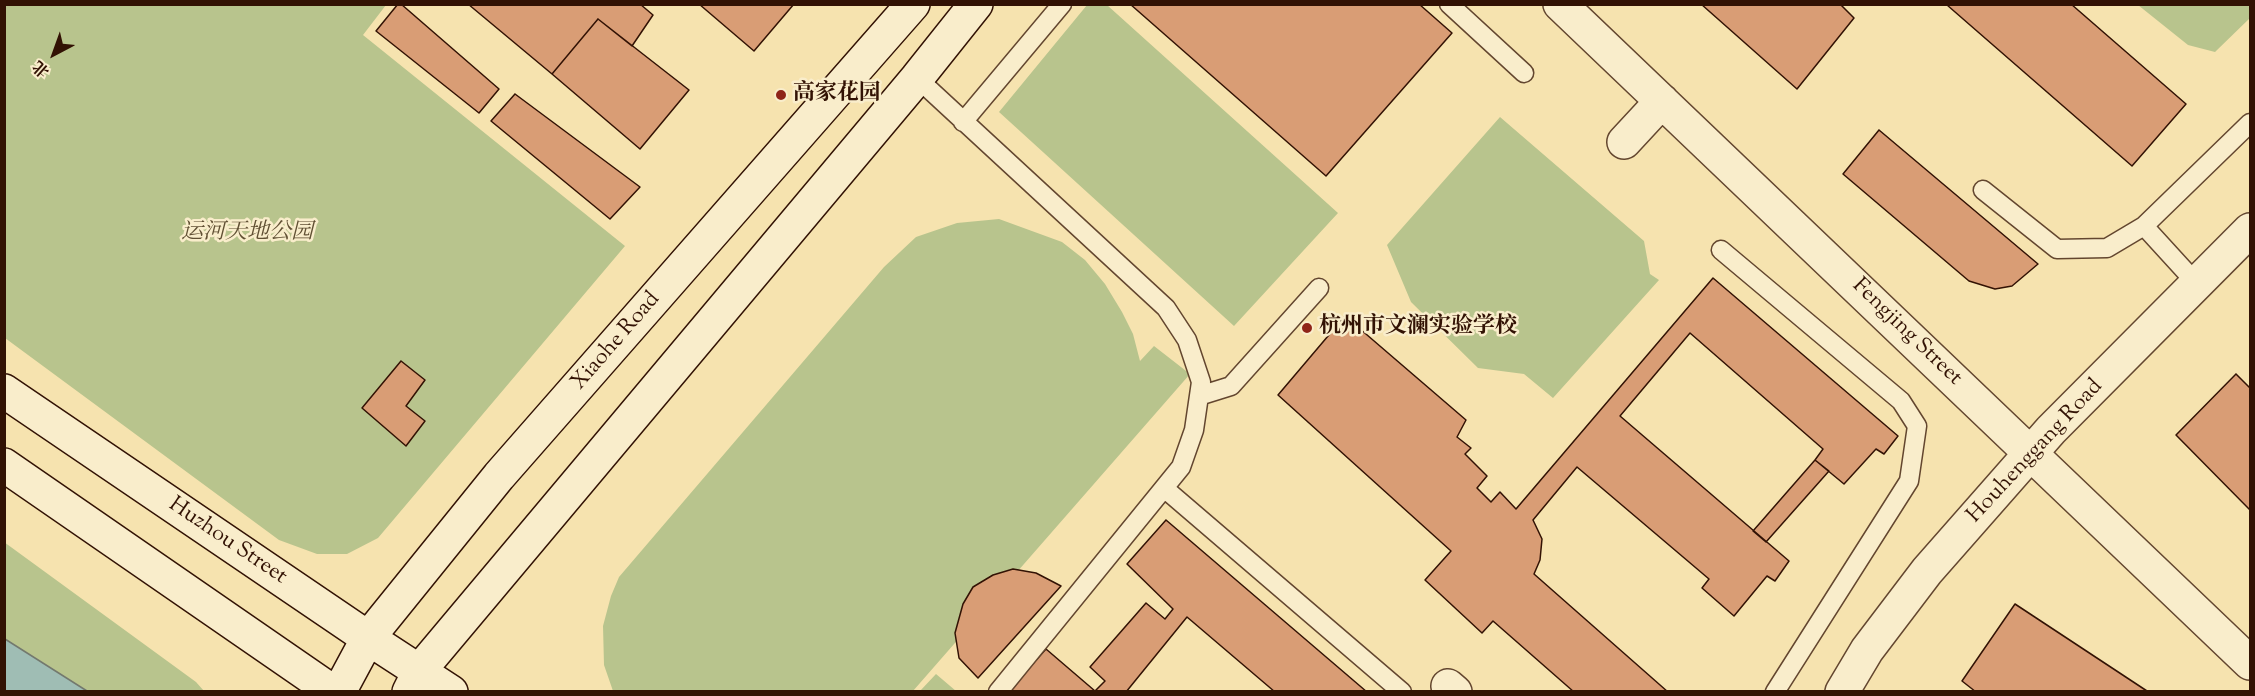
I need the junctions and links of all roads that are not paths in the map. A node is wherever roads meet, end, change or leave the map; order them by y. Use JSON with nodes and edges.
{"nodes":[{"id":1,"x":913,"y":4,"type":"edge"},
{"id":2,"x":976,"y":4,"type":"edge"},
{"id":3,"x":1062,"y":4,"type":"edge"},
{"id":4,"x":1449,"y":4,"type":"edge"},
{"id":5,"x":1560,"y":4,"type":"edge"},
{"id":6,"x":1524,"y":74,"type":"dead end"},
{"id":7,"x":917,"y":78,"type":"junction"},
{"id":8,"x":1662,"y":101,"type":"junction"},
{"id":9,"x":963,"y":122,"type":"junction"},
{"id":10,"x":2250,"y":123,"type":"edge"},
{"id":11,"x":1624,"y":142,"type":"dead end"},
{"id":12,"x":1983,"y":190,"type":"dead end"},
{"id":13,"x":2144,"y":226,"type":"junction"},
{"id":14,"x":2250,"y":230,"type":"edge"},
{"id":15,"x":1721,"y":250,"type":"dead end"},
{"id":16,"x":2197,"y":284,"type":"junction"},
{"id":17,"x":1319,"y":288,"type":"dead end"},
{"id":18,"x":4,"y":391,"type":"edge"},
{"id":19,"x":1199,"y":396,"type":"junction"},
{"id":20,"x":2032,"y":453,"type":"junction"},
{"id":21,"x":4,"y":465,"type":"edge"},
{"id":22,"x":1164,"y":488,"type":"junction"},
{"id":23,"x":368,"y":638,"type":"junction"},
{"id":24,"x":2250,"y":663,"type":"edge"},
{"id":25,"x":414,"y":681,"type":"edge"},
{"id":26,"x":333,"y":692,"type":"edge"},
{"id":27,"x":339,"y":692,"type":"edge"},
{"id":28,"x":451,"y":692,"type":"edge"},
{"id":29,"x":998,"y":692,"type":"edge"},
{"id":30,"x":1402,"y":692,"type":"edge"},
{"id":31,"x":1775,"y":692,"type":"edge"},
{"id":32,"x":1842,"y":692,"type":"edge"}],
"edges":[{"from":1,"to":23,"type":"main road","name":"Xiaohe Road"},
{"from":2,"to":7,"type":"main road"},
{"from":3,"to":9,"type":"lane"},
{"from":4,"to":6,"type":"lane"},
{"from":5,"to":8,"type":"main road","name":"Fengjing Street"},
{"from":7,"to":9,"type":"lane"},
{"from":7,"to":25,"type":"main road"},
{"from":8,"to":11,"type":"main road"},
{"from":8,"to":20,"type":"main road","name":"Fengjing Street"},
{"from":9,"to":19,"type":"lane"},
{"from":10,"to":13,"type":"lane"},
{"from":12,"to":13,"type":"lane"},
{"from":13,"to":16,"type":"lane"},
{"from":14,"to":16,"type":"main road","name":"Houhenggang Road"},
{"from":15,"to":31,"type":"lane"},
{"from":16,"to":20,"type":"main road","name":"Houhenggang Road"},
{"from":17,"to":19,"type":"lane"},
{"from":18,"to":23,"type":"main road","name":"Huzhou Street"},
{"from":19,"to":22,"type":"lane"},
{"from":20,"to":24,"type":"main road","name":"Fengjing Street"},
{"from":20,"to":32,"type":"main road","name":"Houhenggang Road"},
{"from":21,"to":26,"type":"main road"},
{"from":22,"to":29,"type":"lane"},
{"from":22,"to":30,"type":"lane"},
{"from":23,"to":25,"type":"main road","name":"Huzhou Street"},
{"from":23,"to":27,"type":"main road","name":"Xiaohe Road"},
{"from":25,"to":28,"type":"main road","name":"Huzhou Street"}]}
